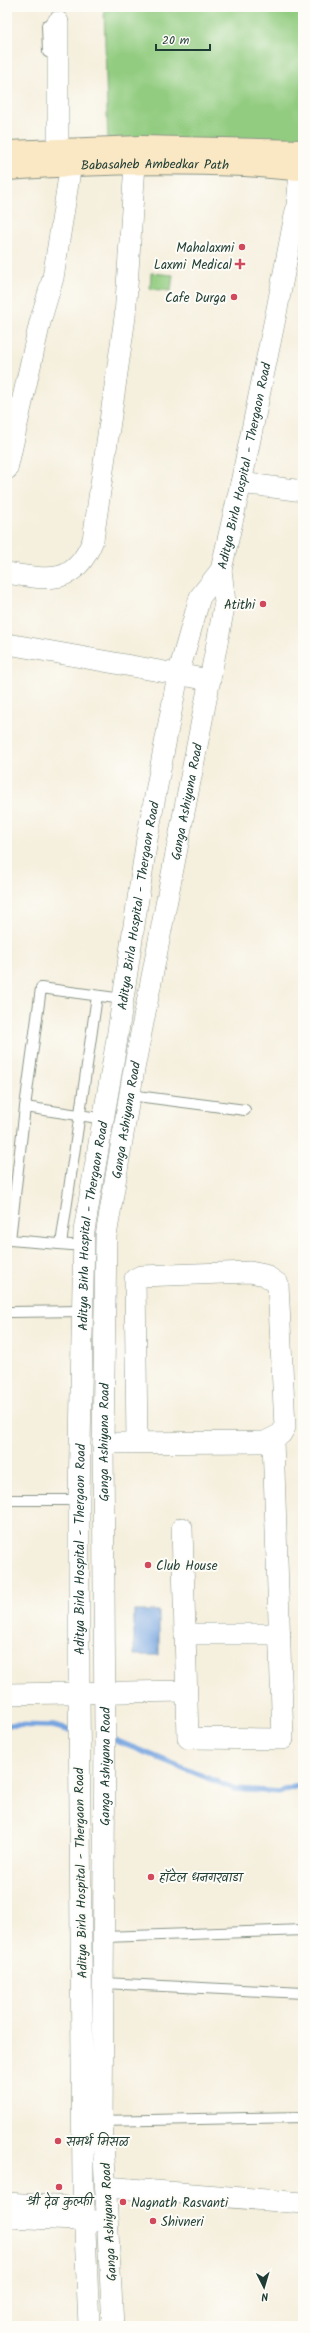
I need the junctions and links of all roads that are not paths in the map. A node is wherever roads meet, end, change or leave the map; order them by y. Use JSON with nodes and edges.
{"nodes":[{"id":1,"x":53,"y":24,"type":"dead end"},
{"id":2,"x":7,"y":152,"type":"edge"},
{"id":3,"x":59,"y":154,"type":"junction"},
{"id":4,"x":302,"y":160,"type":"edge"},
{"id":5,"x":135,"y":164,"type":"junction"},
{"id":6,"x":7,"y":168,"type":"edge"},
{"id":7,"x":7,"y":469,"type":"edge"},
{"id":8,"x":241,"y":483,"type":"junction"},
{"id":9,"x":303,"y":492,"type":"edge"},
{"id":10,"x":221,"y":570,"type":"junction"},
{"id":11,"x":7,"y":573,"type":"edge"},
{"id":12,"x":7,"y":645,"type":"edge"},
{"id":13,"x":178,"y":675,"type":"junction"},
{"id":14,"x":210,"y":680,"type":"junction"},
{"id":15,"x":98,"y":996,"type":"junction"},
{"id":16,"x":123,"y":999,"type":"junction"},
{"id":17,"x":129,"y":1095,"type":"junction"},
{"id":18,"x":25,"y":1107,"type":"junction"},
{"id":19,"x":245,"y":1110,"type":"dead end"},
{"id":20,"x":79,"y":1115,"type":"junction"},
{"id":21,"x":102,"y":1118,"type":"junction"},
{"id":22,"x":125,"y":1123,"type":"junction"},
{"id":23,"x":61,"y":1244,"type":"junction"},
{"id":24,"x":83,"y":1246,"type":"junction"},
{"id":25,"x":82,"y":1311,"type":"junction"},
{"id":26,"x":11,"y":1312,"type":"dead end"},
{"id":27,"x":273,"y":1440,"type":"junction"},
{"id":28,"x":91,"y":1442,"type":"junction"},
{"id":29,"x":136,"y":1442,"type":"junction"},
{"id":30,"x":7,"y":1500,"type":"edge"},
{"id":31,"x":79,"y":1500,"type":"junction"},
{"id":32,"x":182,"y":1528,"type":"dead end"},
{"id":33,"x":185,"y":1634,"type":"junction"},
{"id":34,"x":280,"y":1634,"type":"junction"},
{"id":35,"x":186,"y":1691,"type":"junction"},
{"id":36,"x":79,"y":1693,"type":"junction"},
{"id":37,"x":103,"y":1693,"type":"junction"},
{"id":38,"x":7,"y":1694,"type":"edge"},
{"id":39,"x":303,"y":1930,"type":"edge"},
{"id":40,"x":104,"y":1937,"type":"junction"},
{"id":41,"x":104,"y":1983,"type":"junction"},
{"id":42,"x":303,"y":1993,"type":"edge"},
{"id":43,"x":303,"y":2117,"type":"edge"},
{"id":44,"x":92,"y":2121,"type":"junction"},
{"id":45,"x":7,"y":2203,"type":"edge"},
{"id":46,"x":303,"y":2203,"type":"edge"},
{"id":47,"x":107,"y":2206,"type":"junction"},
{"id":48,"x":84,"y":2214,"type":"junction"},
{"id":49,"x":7,"y":2217,"type":"edge"},
{"id":50,"x":89,"y":2326,"type":"edge"},
{"id":51,"x":113,"y":2326,"type":"edge"}],
"edges":[{"from":1,"to":3,"type":"street"},
{"from":2,"to":3,"type":"street","name":"Babasaheb Ambedkar Path"},
{"from":3,"to":4,"type":"street","name":"Babasaheb Ambedkar Path"},
{"from":3,"to":5,"type":"street","name":"Babasaheb Ambedkar Path"},
{"from":3,"to":6,"type":"street","name":"Babasaheb Ambedkar Path"},
{"from":3,"to":7,"type":"street"},
{"from":4,"to":5,"type":"street","name":"Babasaheb Ambedkar Path"},
{"from":4,"to":8,"type":"street","name":"Aditya Birla Hospital - Thergaon Road"},
{"from":5,"to":11,"type":"street"},
{"from":8,"to":9,"type":"street"},
{"from":8,"to":10,"type":"street","name":"Aditya Birla Hospital - Thergaon Road"},
{"from":10,"to":13,"type":"street","name":"Aditya Birla Hospital - Thergaon Road"},
{"from":10,"to":14,"type":"street","name":"Ganga Ashiyana Road"},
{"from":12,"to":13,"type":"street"},
{"from":13,"to":14,"type":"street"},
{"from":13,"to":16,"type":"street","name":"Aditya Birla Hospital - Thergaon Road"},
{"from":14,"to":17,"type":"street","name":"Ganga Ashiyana Road"},
{"from":15,"to":16,"type":"lane"},
{"from":15,"to":18,"type":"lane"},
{"from":15,"to":20,"type":"lane"},
{"from":16,"to":21,"type":"street","name":"Aditya Birla Hospital - Thergaon Road"},
{"from":17,"to":19,"type":"lane"},
{"from":17,"to":22,"type":"street","name":"Ganga Ashiyana Road"},
{"from":18,"to":20,"type":"lane"},
{"from":18,"to":23,"type":"lane"},
{"from":20,"to":21,"type":"lane"},
{"from":20,"to":23,"type":"lane"},
{"from":21,"to":22,"type":"lane"},
{"from":21,"to":24,"type":"street","name":"Aditya Birla Hospital - Thergaon Road"},
{"from":22,"to":28,"type":"street","name":"Ganga Ashiyana Road"},
{"from":23,"to":24,"type":"lane"},
{"from":24,"to":25,"type":"street","name":"Aditya Birla Hospital - Thergaon Road"},
{"from":25,"to":26,"type":"lane"},
{"from":25,"to":28,"type":"street","name":"Aditya Birla Hospital - Thergaon Road"},
{"from":27,"to":29,"type":"street"},
{"from":27,"to":29,"type":"street"},
{"from":27,"to":34,"type":"street"},
{"from":28,"to":29,"type":"street"},
{"from":28,"to":31,"type":"street","name":"Aditya Birla Hospital - Thergaon Road"},
{"from":28,"to":37,"type":"street","name":"Ganga Ashiyana Road"},
{"from":30,"to":31,"type":"lane"},
{"from":31,"to":36,"type":"street","name":"Aditya Birla Hospital - Thergaon Road"},
{"from":32,"to":33,"type":"street"},
{"from":33,"to":34,"type":"street"},
{"from":33,"to":35,"type":"street"},
{"from":34,"to":35,"type":"street"},
{"from":35,"to":37,"type":"street"},
{"from":36,"to":37,"type":"street"},
{"from":36,"to":38,"type":"street"},
{"from":36,"to":44,"type":"street","name":"Aditya Birla Hospital - Thergaon Road"},
{"from":37,"to":40,"type":"street","name":"Ganga Ashiyana Road"},
{"from":39,"to":40,"type":"lane"},
{"from":40,"to":41,"type":"street","name":"Ganga Ashiyana Road"},
{"from":41,"to":42,"type":"lane"},
{"from":41,"to":44,"type":"street","name":"Ganga Ashiyana Road"},
{"from":43,"to":44,"type":"lane"},
{"from":44,"to":47,"type":"street","name":"Ganga Ashiyana Road"},
{"from":44,"to":48,"type":"street","name":"Aditya Birla Hospital - Thergaon Road"},
{"from":45,"to":48,"type":"street"},
{"from":46,"to":47,"type":"street"},
{"from":47,"to":48,"type":"street"},
{"from":47,"to":51,"type":"street","name":"Ganga Ashiyana Road"},
{"from":48,"to":49,"type":"street"},
{"from":48,"to":50,"type":"street","name":"Aditya Birla Hospital - Thergaon Road"}]}
